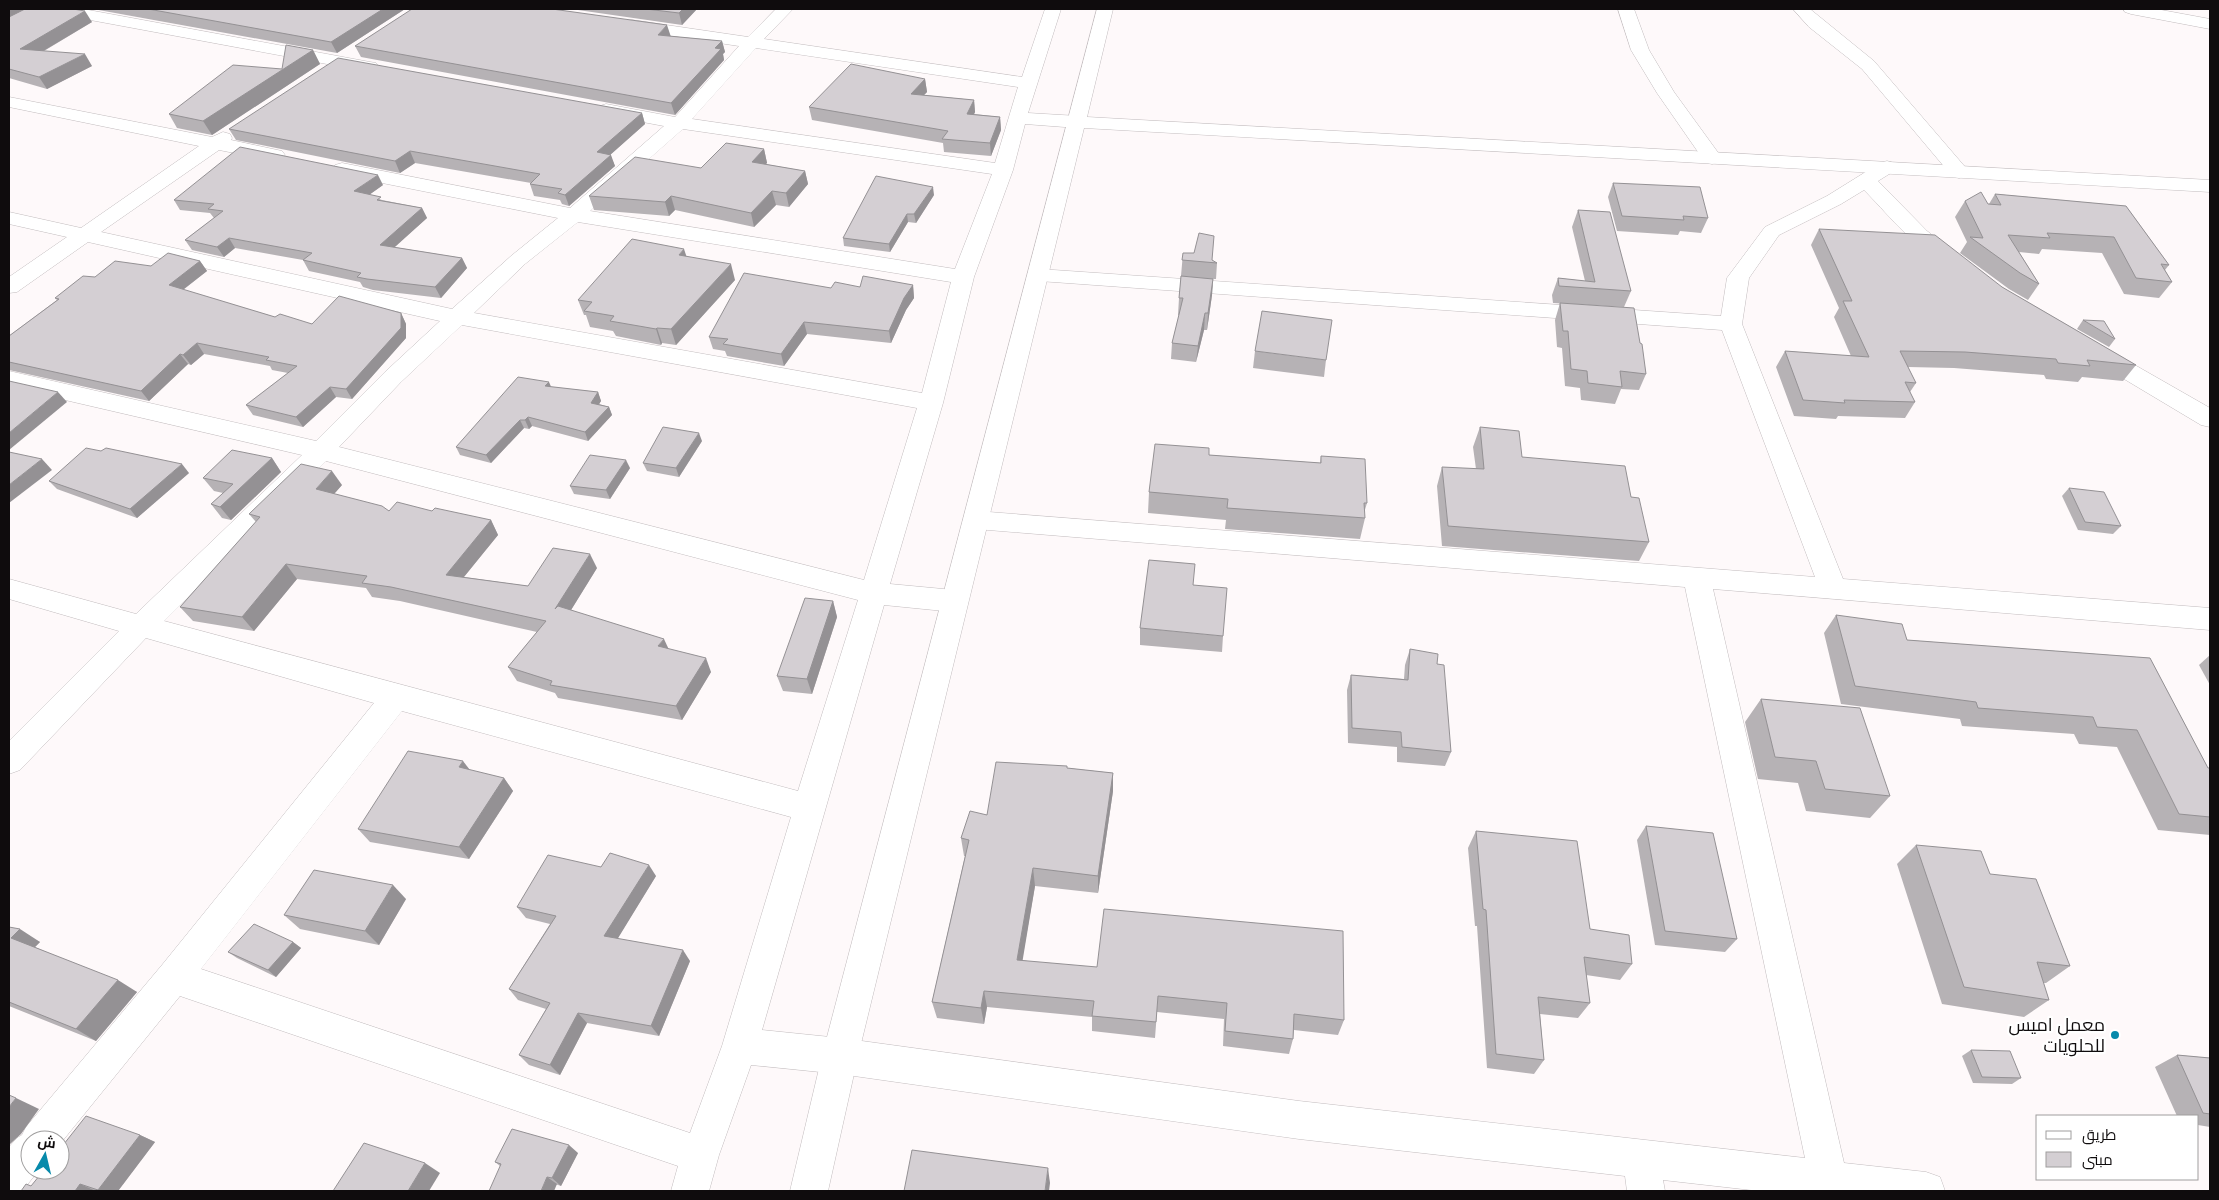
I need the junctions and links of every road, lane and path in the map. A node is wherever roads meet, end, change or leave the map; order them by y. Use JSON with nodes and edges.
{"nodes":[{"id":1,"x":58,"y":9,"type":"edge"},
{"id":2,"x":785,"y":9,"type":"edge"},
{"id":3,"x":1053,"y":9,"type":"edge"},
{"id":4,"x":1105,"y":9,"type":"edge"},
{"id":5,"x":1626,"y":9,"type":"edge"},
{"id":6,"x":1801,"y":9,"type":"edge"},
{"id":7,"x":2131,"y":9,"type":"edge"},
{"id":8,"x":615,"y":22,"type":"edge"},
{"id":9,"x":2210,"y":24,"type":"edge"},
{"id":10,"x":750,"y":43,"type":"junction"},
{"id":11,"x":363,"y":46,"type":"edge"},
{"id":12,"x":339,"y":62,"type":"junction"},
{"id":13,"x":388,"y":70,"type":"edge"},
{"id":14,"x":314,"y":78,"type":"edge"},
{"id":15,"x":1028,"y":83,"type":"junction"},
{"id":16,"x":9,"y":102,"type":"edge"},
{"id":17,"x":591,"y":107,"type":"edge"},
{"id":18,"x":1017,"y":118,"type":"junction"},
{"id":19,"x":1078,"y":122,"type":"junction"},
{"id":20,"x":678,"y":123,"type":"junction"},
{"id":21,"x":240,"y":127,"type":"edge"},
{"id":22,"x":215,"y":143,"type":"junction"},
{"id":23,"x":1712,"y":158,"type":"junction"},
{"id":24,"x":293,"y":159,"type":"edge"},
{"id":25,"x":322,"y":165,"type":"edge"},
{"id":26,"x":1886,"y":168,"type":"junction"},
{"id":27,"x":1003,"y":170,"type":"junction"},
{"id":28,"x":1959,"y":172,"type":"junction"},
{"id":29,"x":1866,"y":181,"type":"junction"},
{"id":30,"x":2210,"y":186,"type":"edge"},
{"id":31,"x":574,"y":215,"type":"junction"},
{"id":32,"x":9,"y":218,"type":"edge"},
{"id":33,"x":81,"y":235,"type":"junction"},
{"id":34,"x":1964,"y":268,"type":"edge"},
{"id":35,"x":1039,"y":275,"type":"junction"},
{"id":36,"x":964,"y":277,"type":"junction"},
{"id":37,"x":9,"y":287,"type":"edge"},
{"id":38,"x":455,"y":317,"type":"junction"},
{"id":39,"x":1731,"y":324,"type":"junction"},
{"id":40,"x":2084,"y":345,"type":"edge"},
{"id":41,"x":9,"y":379,"type":"edge"},
{"id":42,"x":931,"y":403,"type":"junction"},
{"id":43,"x":2210,"y":419,"type":"edge"},
{"id":44,"x":321,"y":452,"type":"junction"},
{"id":45,"x":976,"y":520,"type":"junction"},
{"id":46,"x":1697,"y":578,"type":"junction"},
{"id":47,"x":1833,"y":589,"type":"junction"},
{"id":48,"x":9,"y":590,"type":"edge"},
{"id":49,"x":873,"y":593,"type":"junction"},
{"id":50,"x":954,"y":602,"type":"junction"},
{"id":51,"x":2210,"y":619,"type":"edge"},
{"id":52,"x":141,"y":626,"type":"junction"},
{"id":53,"x":396,"y":697,"type":"junction"},
{"id":54,"x":9,"y":761,"type":"edge"},
{"id":55,"x":808,"y":808,"type":"junction"},
{"id":56,"x":174,"y":977,"type":"junction"},
{"id":57,"x":740,"y":1046,"type":"junction"},
{"id":58,"x":840,"y":1056,"type":"junction"},
{"id":59,"x":47,"y":1130,"type":"edge"},
{"id":60,"x":700,"y":1155,"type":"junction"},
{"id":61,"x":20,"y":1163,"type":"edge"},
{"id":62,"x":1643,"y":1175,"type":"edge"},
{"id":63,"x":9,"y":1176,"type":"edge"},
{"id":64,"x":1829,"y":1180,"type":"junction"},
{"id":65,"x":690,"y":1191,"type":"edge"},
{"id":66,"x":809,"y":1191,"type":"edge"},
{"id":67,"x":1926,"y":1191,"type":"edge"}],
"edges":[{"from":1,"to":12,"type":"street"},
{"from":2,"to":10,"type":"street"},
{"from":3,"to":15,"type":"street"},
{"from":4,"to":19,"type":"street"},
{"from":5,"to":23,"type":"street"},
{"from":6,"to":28,"type":"street"},
{"from":7,"to":9,"type":"street"},
{"from":8,"to":10,"type":"street"},
{"from":10,"to":15,"type":"street"},
{"from":10,"to":20,"type":"street"},
{"from":11,"to":12,"type":"street"},
{"from":12,"to":13,"type":"street"},
{"from":12,"to":14,"type":"street"},
{"from":15,"to":18,"type":"street"},
{"from":16,"to":22,"type":"street"},
{"from":17,"to":20,"type":"street"},
{"from":18,"to":19,"type":"street"},
{"from":18,"to":27,"type":"street"},
{"from":19,"to":23,"type":"street"},
{"from":19,"to":35,"type":"street"},
{"from":20,"to":27,"type":"street"},
{"from":20,"to":31,"type":"street"},
{"from":21,"to":22,"type":"street"},
{"from":22,"to":24,"type":"street"},
{"from":22,"to":33,"type":"street"},
{"from":23,"to":26,"type":"street"},
{"from":25,"to":31,"type":"street"},
{"from":26,"to":28,"type":"street"},
{"from":26,"to":29,"type":"street"},
{"from":27,"to":36,"type":"street"},
{"from":28,"to":30,"type":"street"},
{"from":29,"to":34,"type":"street"},
{"from":29,"to":39,"type":"street"},
{"from":31,"to":36,"type":"street"},
{"from":31,"to":38,"type":"street"},
{"from":32,"to":33,"type":"street"},
{"from":33,"to":37,"type":"street"},
{"from":33,"to":38,"type":"street"},
{"from":35,"to":39,"type":"street"},
{"from":35,"to":45,"type":"street"},
{"from":36,"to":42,"type":"street"},
{"from":38,"to":42,"type":"street"},
{"from":38,"to":44,"type":"street"},
{"from":39,"to":47,"type":"street"},
{"from":40,"to":43,"type":"street"},
{"from":41,"to":44,"type":"street"},
{"from":42,"to":49,"type":"street"},
{"from":44,"to":49,"type":"street"},
{"from":44,"to":52,"type":"street"},
{"from":45,"to":46,"type":"street"},
{"from":45,"to":50,"type":"street"},
{"from":46,"to":47,"type":"street"},
{"from":46,"to":64,"type":"street"},
{"from":47,"to":51,"type":"street"},
{"from":48,"to":52,"type":"street"},
{"from":49,"to":50,"type":"street"},
{"from":49,"to":55,"type":"street"},
{"from":50,"to":58,"type":"street"},
{"from":52,"to":53,"type":"street"},
{"from":52,"to":54,"type":"street"},
{"from":53,"to":55,"type":"street"},
{"from":53,"to":56,"type":"street"},
{"from":55,"to":57,"type":"street"},
{"from":56,"to":59,"type":"street"},
{"from":56,"to":60,"type":"street"},
{"from":57,"to":58,"type":"street"},
{"from":57,"to":60,"type":"street"},
{"from":58,"to":62,"type":"street"},
{"from":58,"to":66,"type":"street"},
{"from":60,"to":65,"type":"street"},
{"from":61,"to":63,"type":"street"},
{"from":62,"to":64,"type":"street"},
{"from":64,"to":67,"type":"street"}]}
